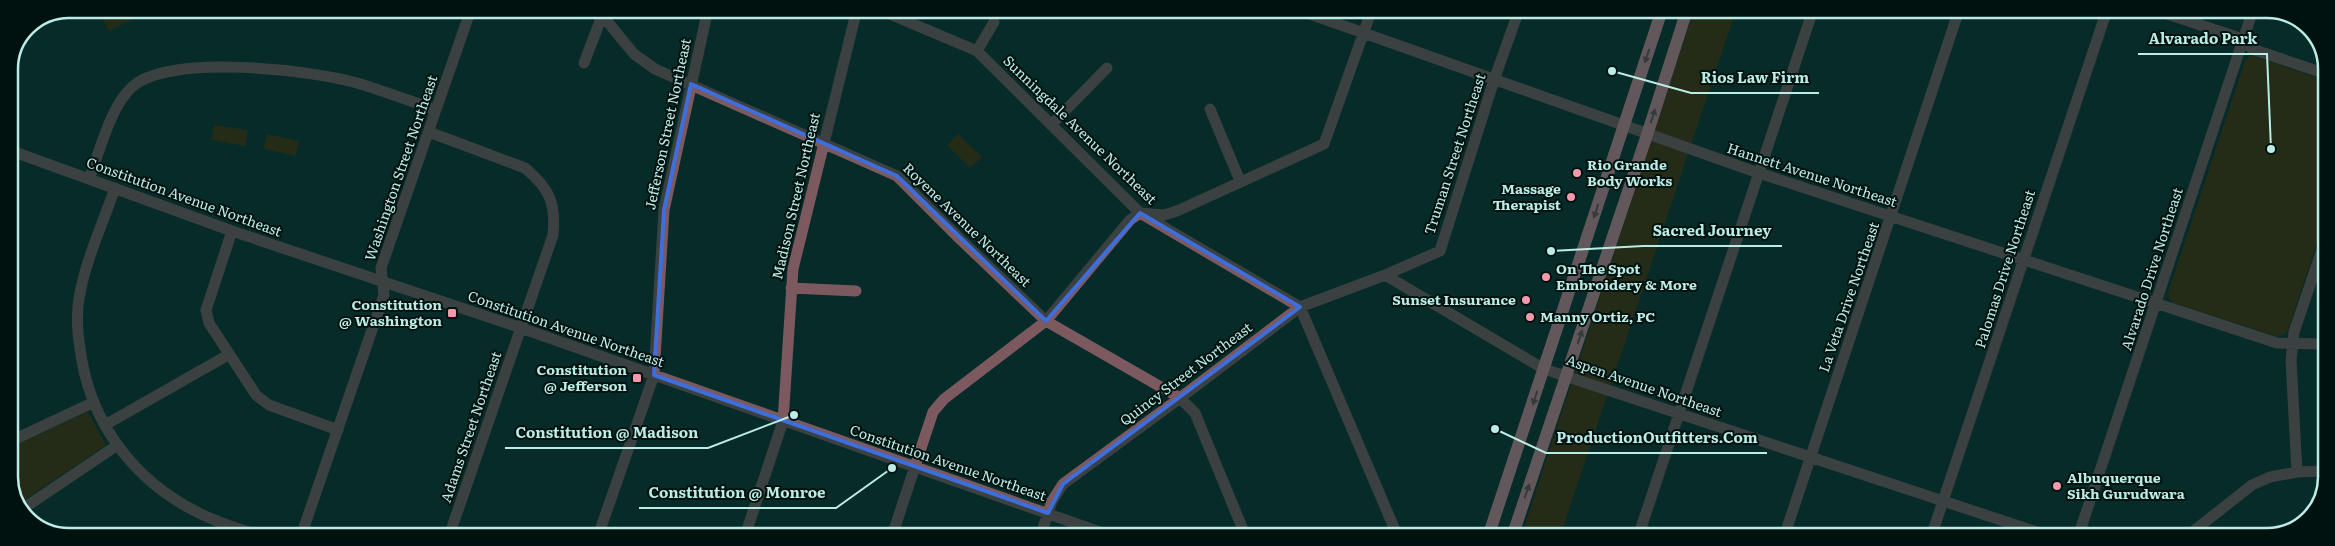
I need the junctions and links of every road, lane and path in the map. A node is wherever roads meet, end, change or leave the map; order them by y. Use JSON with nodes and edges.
{"nodes":[{"id":1,"x":469,"y":18,"type":"edge"},
{"id":2,"x":598,"y":18,"type":"edge"},
{"id":3,"x":605,"y":18,"type":"edge"},
{"id":4,"x":706,"y":18,"type":"edge"},
{"id":5,"x":855,"y":18,"type":"edge"},
{"id":6,"x":899,"y":18,"type":"edge"},
{"id":7,"x":1320,"y":18,"type":"edge"},
{"id":8,"x":1369,"y":18,"type":"edge"},
{"id":9,"x":1516,"y":18,"type":"edge"},
{"id":10,"x":1659,"y":18,"type":"edge"},
{"id":11,"x":1684,"y":18,"type":"edge"},
{"id":12,"x":1810,"y":18,"type":"edge"},
{"id":13,"x":1956,"y":18,"type":"edge"},
{"id":14,"x":2104,"y":18,"type":"edge"},
{"id":15,"x":2179,"y":18,"type":"edge"},
{"id":16,"x":2250,"y":18,"type":"edge"},
{"id":17,"x":994,"y":22,"type":"dead end"},
{"id":18,"x":1364,"y":34,"type":"junction"},
{"id":19,"x":2242,"y":40,"type":"junction"},
{"id":20,"x":977,"y":51,"type":"junction"},
{"id":21,"x":584,"y":63,"type":"dead end"},
{"id":22,"x":1107,"y":68,"type":"dead end"},
{"id":23,"x":2317,"y":71,"type":"edge"},
{"id":24,"x":1494,"y":80,"type":"junction"},
{"id":25,"x":691,"y":84,"type":"junction"},
{"id":26,"x":1210,"y":109,"type":"dead end"},
{"id":27,"x":436,"y":110,"type":"junction"},
{"id":28,"x":1051,"y":125,"type":"junction"},
{"id":29,"x":1624,"y":127,"type":"junction"},
{"id":30,"x":429,"y":132,"type":"junction"},
{"id":31,"x":1647,"y":135,"type":"junction"},
{"id":32,"x":823,"y":142,"type":"junction"},
{"id":33,"x":18,"y":153,"type":"edge"},
{"id":34,"x":1759,"y":173,"type":"junction"},
{"id":35,"x":89,"y":179,"type":"junction"},
{"id":36,"x":1240,"y":181,"type":"junction"},
{"id":37,"x":115,"y":188,"type":"junction"},
{"id":38,"x":1140,"y":213,"type":"junction"},
{"id":39,"x":1892,"y":216,"type":"junction"},
{"id":40,"x":232,"y":231,"type":"junction"},
{"id":41,"x":2024,"y":260,"type":"junction"},
{"id":42,"x":2317,"y":263,"type":"edge"},
{"id":43,"x":1385,"y":275,"type":"junction"},
{"id":44,"x":381,"y":281,"type":"junction"},
{"id":45,"x":790,"y":288,"type":"junction"},
{"id":46,"x":856,"y":291,"type":"dead end"},
{"id":47,"x":2157,"y":303,"type":"junction"},
{"id":48,"x":1300,"y":307,"type":"junction"},
{"id":49,"x":1046,"y":321,"type":"junction"},
{"id":50,"x":521,"y":328,"type":"junction"},
{"id":51,"x":2292,"y":344,"type":"junction"},
{"id":52,"x":2318,"y":344,"type":"edge"},
{"id":53,"x":228,"y":355,"type":"junction"},
{"id":54,"x":1544,"y":369,"type":"junction"},
{"id":55,"x":654,"y":375,"type":"junction"},
{"id":56,"x":1567,"y":376,"type":"junction"},
{"id":57,"x":1180,"y":398,"type":"junction"},
{"id":58,"x":92,"y":403,"type":"junction"},
{"id":59,"x":1680,"y":415,"type":"junction"},
{"id":60,"x":783,"y":421,"type":"junction"},
{"id":61,"x":105,"y":425,"type":"junction"},
{"id":62,"x":338,"y":430,"type":"junction"},
{"id":63,"x":18,"y":438,"type":"edge"},
{"id":64,"x":116,"y":446,"type":"junction"},
{"id":65,"x":1810,"y":458,"type":"junction"},
{"id":66,"x":915,"y":468,"type":"junction"},
{"id":67,"x":2318,"y":471,"type":"edge"},
{"id":68,"x":2297,"y":472,"type":"junction"},
{"id":69,"x":1943,"y":502,"type":"junction"},
{"id":70,"x":26,"y":506,"type":"edge"},
{"id":71,"x":1048,"y":513,"type":"junction"},
{"id":72,"x":239,"y":528,"type":"edge"},
{"id":73,"x":304,"y":528,"type":"edge"},
{"id":74,"x":452,"y":528,"type":"edge"},
{"id":75,"x":601,"y":528,"type":"edge"},
{"id":76,"x":748,"y":528,"type":"edge"},
{"id":77,"x":895,"y":528,"type":"edge"},
{"id":78,"x":1043,"y":528,"type":"edge"},
{"id":79,"x":1089,"y":528,"type":"edge"},
{"id":80,"x":1242,"y":528,"type":"edge"},
{"id":81,"x":1394,"y":528,"type":"edge"},
{"id":82,"x":1491,"y":528,"type":"edge"},
{"id":83,"x":1515,"y":528,"type":"edge"},
{"id":84,"x":1641,"y":528,"type":"edge"},
{"id":85,"x":1787,"y":528,"type":"edge"},
{"id":86,"x":1934,"y":528,"type":"edge"},
{"id":87,"x":2024,"y":528,"type":"edge"},
{"id":88,"x":2081,"y":528,"type":"edge"},
{"id":89,"x":2197,"y":528,"type":"edge"}],
"edges":[{"from":1,"to":27,"type":"street","name":"Washington Street Northeast"},
{"from":2,"to":21,"type":"street"},
{"from":3,"to":25,"type":"street","name":"Royene Avenue Northeast"},
{"from":4,"to":25,"type":"street","name":"Jefferson Street Northeast"},
{"from":5,"to":32,"type":"street","name":"Madison Street Northeast"},
{"from":6,"to":20,"type":"street","name":"Sunningdale Avenue Northeast"},
{"from":7,"to":18,"type":"street","name":"Hannett Avenue Northeast"},
{"from":8,"to":18,"type":"street"},
{"from":9,"to":24,"type":"street","name":"Truman Street Northeast"},
{"from":10,"to":29,"type":"main road","one_way":true},
{"from":31,"to":11,"type":"main road","one_way":true},
{"from":12,"to":34,"type":"street"},
{"from":13,"to":39,"type":"street","name":"La Veta Drive Northeast"},
{"from":14,"to":41,"type":"street","name":"Palomas Drive Northeast"},
{"from":15,"to":19,"type":"street"},
{"from":16,"to":19,"type":"street","name":"Alvarado Drive Northeast"},
{"from":17,"to":20,"type":"street"},
{"from":18,"to":24,"type":"street","name":"Hannett Avenue Northeast"},
{"from":18,"to":36,"type":"street"},
{"from":19,"to":23,"type":"street"},
{"from":19,"to":47,"type":"street","name":"Alvarado Drive Northeast"},
{"from":20,"to":28,"type":"street","name":"Sunningdale Avenue Northeast"},
{"from":22,"to":28,"type":"street"},
{"from":24,"to":29,"type":"street","name":"Hannett Avenue Northeast"},
{"from":24,"to":43,"type":"street","name":"Truman Street Northeast"},
{"from":25,"to":32,"type":"street","name":"Royene Avenue Northeast"},
{"from":25,"to":55,"type":"street","name":"Jefferson Street Northeast"},
{"from":26,"to":36,"type":"street"},
{"from":27,"to":30,"type":"street","name":"Washington Street Northeast"},
{"from":27,"to":35,"type":"street"},
{"from":28,"to":38,"type":"street","name":"Sunningdale Avenue Northeast"},
{"from":29,"to":31,"type":"street","name":"Hannett Avenue Northeast"},
{"from":29,"to":54,"type":"main road","one_way":true},
{"from":30,"to":44,"type":"street","name":"Washington Street Northeast"},
{"from":30,"to":50,"type":"street","name":"Adams Street Northeast"},
{"from":31,"to":34,"type":"street","name":"Hannett Avenue Northeast"},
{"from":56,"to":31,"type":"main road","one_way":true},
{"from":32,"to":45,"type":"street","name":"Madison Street Northeast"},
{"from":32,"to":49,"type":"street","name":"Royene Avenue Northeast"},
{"from":33,"to":35,"type":"street","name":"Constitution Avenue Northeast"},
{"from":34,"to":39,"type":"street","name":"Hannett Avenue Northeast"},
{"from":34,"to":59,"type":"street"},
{"from":35,"to":37,"type":"street","name":"Constitution Avenue Northeast"},
{"from":36,"to":38,"type":"street"},
{"from":37,"to":40,"type":"street","name":"Constitution Avenue Northeast"},
{"from":37,"to":58,"type":"street"},
{"from":38,"to":48,"type":"street","name":"Sunningdale Avenue Northeast"},
{"from":38,"to":49,"type":"street"},
{"from":39,"to":41,"type":"street","name":"Hannett Avenue Northeast"},
{"from":39,"to":65,"type":"street","name":"La Veta Drive Northeast"},
{"from":40,"to":44,"type":"street","name":"Constitution Avenue Northeast"},
{"from":40,"to":53,"type":"street"},
{"from":41,"to":47,"type":"street","name":"Hannett Avenue Northeast"},
{"from":41,"to":69,"type":"street","name":"Palomas Drive Northeast"},
{"from":42,"to":51,"type":"street"},
{"from":43,"to":48,"type":"street","name":"Quincy Street Northeast"},
{"from":43,"to":54,"type":"street","name":"Aspen Avenue Northeast"},
{"from":44,"to":50,"type":"street","name":"Constitution Avenue Northeast"},
{"from":44,"to":62,"type":"street","name":"Washington Street Northeast"},
{"from":45,"to":46,"type":"street"},
{"from":45,"to":60,"type":"street","name":"Madison Street Northeast"},
{"from":47,"to":51,"type":"street","name":"Hannett Avenue Northeast"},
{"from":47,"to":88,"type":"street","name":"Alvarado Drive Northeast"},
{"from":48,"to":57,"type":"street","name":"Quincy Street Northeast"},
{"from":48,"to":81,"type":"street"},
{"from":49,"to":57,"type":"street","name":"Royene Avenue Northeast"},
{"from":49,"to":66,"type":"street"},
{"from":50,"to":55,"type":"street","name":"Constitution Avenue Northeast"},
{"from":50,"to":74,"type":"street","name":"Adams Street Northeast"},
{"from":51,"to":52,"type":"street","name":"Hannett Avenue Northeast"},
{"from":51,"to":68,"type":"street"},
{"from":53,"to":61,"type":"street"},
{"from":53,"to":62,"type":"street"},
{"from":54,"to":56,"type":"street","name":"Aspen Avenue Northeast"},
{"from":54,"to":82,"type":"main road","one_way":true},
{"from":55,"to":60,"type":"street","name":"Constitution Avenue Northeast"},
{"from":55,"to":75,"type":"street","name":"Jefferson Street Northeast"},
{"from":56,"to":59,"type":"street","name":"Aspen Avenue Northeast"},
{"from":83,"to":56,"type":"main road","one_way":true},
{"from":57,"to":71,"type":"street","name":"Quincy Street Northeast"},
{"from":57,"to":80,"type":"street","name":"Royene Avenue Northeast"},
{"from":58,"to":61,"type":"street"},
{"from":58,"to":63,"type":"street"},
{"from":59,"to":65,"type":"street","name":"Aspen Avenue Northeast"},
{"from":59,"to":84,"type":"street"},
{"from":60,"to":66,"type":"street","name":"Constitution Avenue Northeast"},
{"from":60,"to":76,"type":"street","name":"Madison Street Northeast"},
{"from":61,"to":64,"type":"street"},
{"from":62,"to":73,"type":"street","name":"Washington Street Northeast"},
{"from":64,"to":70,"type":"street"},
{"from":64,"to":72,"type":"street"},
{"from":65,"to":69,"type":"street","name":"Aspen Avenue Northeast"},
{"from":65,"to":85,"type":"street","name":"La Veta Drive Northeast"},
{"from":66,"to":71,"type":"street","name":"Constitution Avenue Northeast"},
{"from":66,"to":77,"type":"street"},
{"from":67,"to":68,"type":"street"},
{"from":68,"to":89,"type":"street"},
{"from":69,"to":86,"type":"street","name":"Palomas Drive Northeast"},
{"from":69,"to":87,"type":"street","name":"Aspen Avenue Northeast"},
{"from":71,"to":78,"type":"street","name":"Quincy Street Northeast"},
{"from":71,"to":79,"type":"street","name":"Constitution Avenue Northeast"}]}
